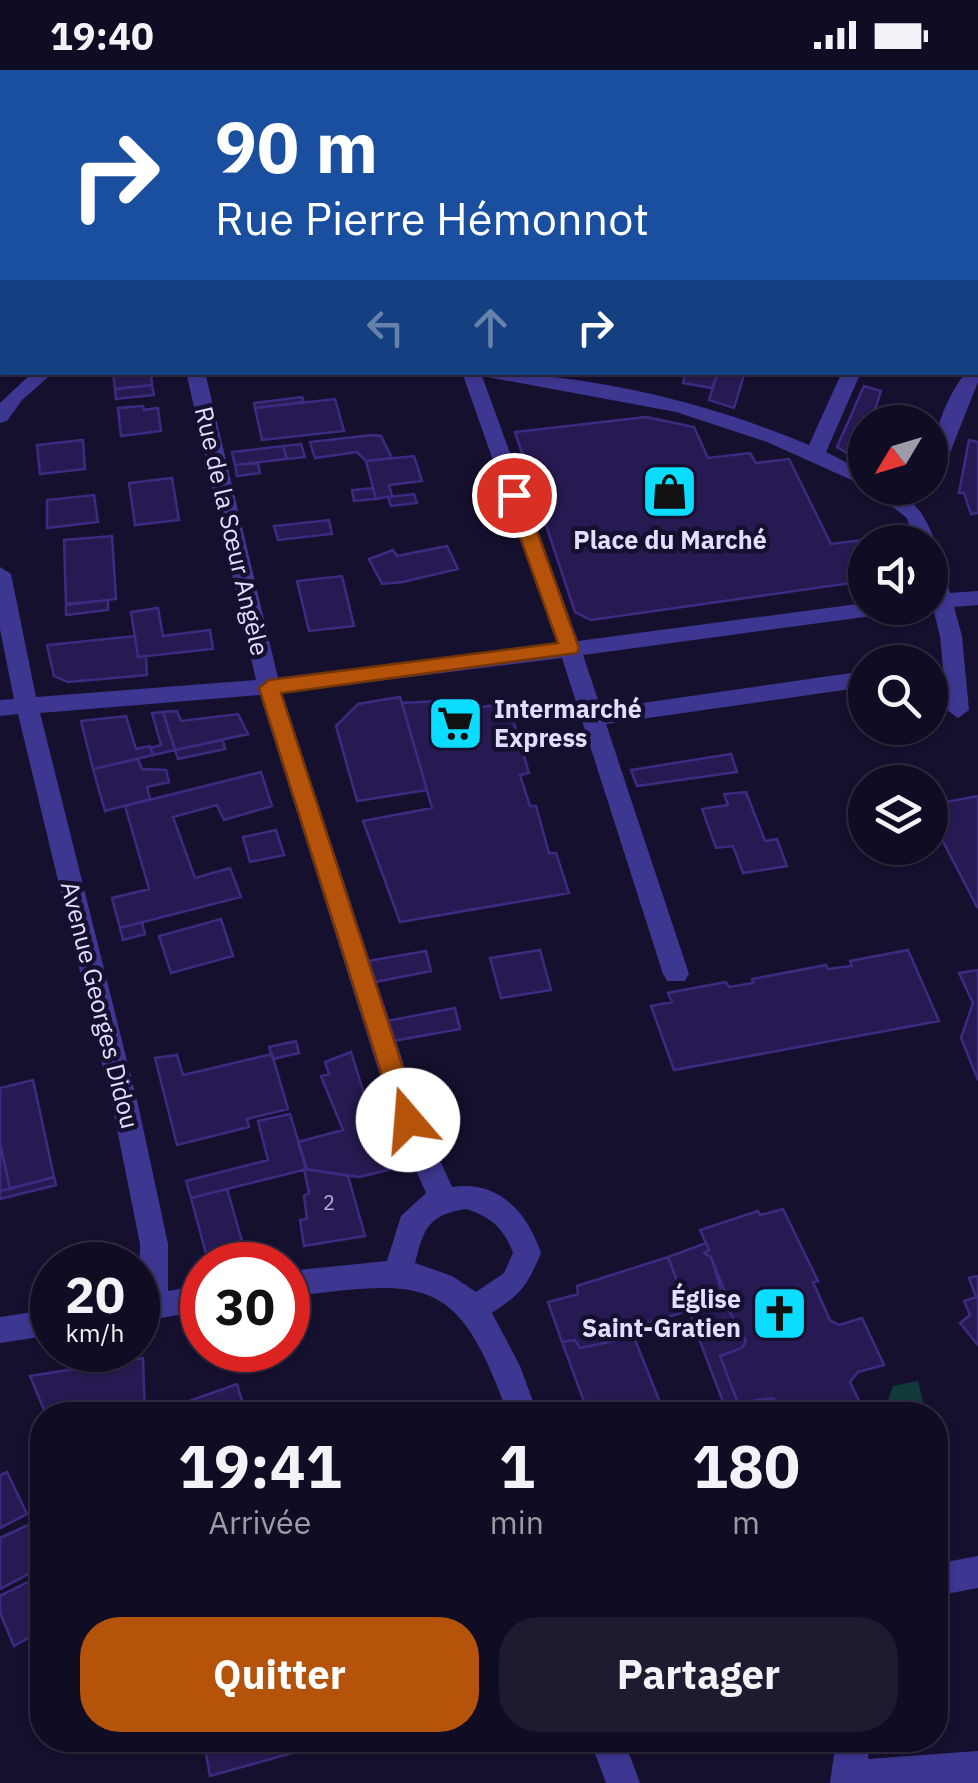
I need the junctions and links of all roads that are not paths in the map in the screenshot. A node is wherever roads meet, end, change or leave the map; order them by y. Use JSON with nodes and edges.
{"nodes":[{"id":1,"x":41,"y":375,"type":"edge"},
{"id":2,"x":196,"y":375,"type":"edge"},
{"id":3,"x":472,"y":375,"type":"edge"},
{"id":4,"x":505,"y":375,"type":"edge"},
{"id":5,"x":851,"y":375,"type":"edge"},
{"id":6,"x":974,"y":375,"type":"edge"},
{"id":7,"x":0,"y":417,"type":"edge"},
{"id":8,"x":948,"y":431,"type":"edge"},
{"id":9,"x":814,"y":454,"type":"junction"},
{"id":10,"x":848,"y":478,"type":"edge"},
{"id":11,"x":901,"y":505,"type":"edge"},
{"id":12,"x":920,"y":505,"type":"edge"},
{"id":13,"x":916,"y":516,"type":"junction"},
{"id":14,"x":919,"y":525,"type":"edge"},
{"id":15,"x":0,"y":574,"type":"edge"},
{"id":16,"x":978,"y":598,"type":"edge"},
{"id":17,"x":948,"y":599,"type":"edge"},
{"id":18,"x":848,"y":612,"type":"edge"},
{"id":19,"x":943,"y":625,"type":"edge"},
{"id":20,"x":570,"y":648,"type":"junction"},
{"id":21,"x":954,"y":666,"type":"junction"},
{"id":22,"x":948,"y":667,"type":"edge"},
{"id":23,"x":848,"y":681,"type":"edge"},
{"id":24,"x":269,"y":688,"type":"junction"},
{"id":25,"x":27,"y":706,"type":"junction"},
{"id":26,"x":0,"y":708,"type":"edge"},
{"id":27,"x":958,"y":710,"type":"dead end"},
{"id":28,"x":590,"y":718,"type":"junction"},
{"id":29,"x":676,"y":974,"type":"dead end"},
{"id":30,"x":444,"y":1199,"type":"junction"},
{"id":31,"x":154,"y":1242,"type":"edge"},
{"id":32,"x":400,"y":1270,"type":"junction"},
{"id":33,"x":310,"y":1281,"type":"edge"},
{"id":34,"x":476,"y":1308,"type":"junction"},
{"id":35,"x":30,"y":1325,"type":"edge"},
{"id":36,"x":0,"y":1330,"type":"edge"},
{"id":37,"x":519,"y":1402,"type":"edge"},
{"id":38,"x":978,"y":1572,"type":"edge"},
{"id":39,"x":948,"y":1578,"type":"edge"},
{"id":40,"x":611,"y":1752,"type":"edge"},
{"id":41,"x":852,"y":1752,"type":"edge"},
{"id":42,"x":978,"y":1768,"type":"edge"},
{"id":43,"x":848,"y":1780,"type":"edge"},
{"id":44,"x":623,"y":1783,"type":"edge"}],
"edges":[{"from":1,"to":7,"type":"street"},
{"from":2,"to":24,"type":"street","name":"Rue de la Sœur Angèle"},
{"from":3,"to":20,"type":"street"},
{"from":4,"to":9,"type":"street"},
{"from":5,"to":9,"type":"street"},
{"from":6,"to":8,"type":"street"},
{"from":9,"to":10,"type":"street"},
{"from":11,"to":13,"type":"street"},
{"from":12,"to":13,"type":"street"},
{"from":13,"to":14,"type":"street"},
{"from":15,"to":25,"type":"street","name":"Avenue Georges Didou"},
{"from":16,"to":17,"type":"street"},
{"from":18,"to":20,"type":"street"},
{"from":19,"to":21,"type":"street"},
{"from":20,"to":24,"type":"street"},
{"from":20,"to":28,"type":"street"},
{"from":21,"to":22,"type":"street"},
{"from":21,"to":27,"type":"street"},
{"from":23,"to":28,"type":"street"},
{"from":24,"to":25,"type":"street"},
{"from":24,"to":30,"type":"street","name":"Rue de la Sœur Angèle"},
{"from":25,"to":26,"type":"street"},
{"from":25,"to":31,"type":"street","name":"Avenue Georges Didou"},
{"from":28,"to":29,"type":"street"},
{"from":30,"to":32,"type":"street"},
{"from":30,"to":34,"type":"street"},
{"from":32,"to":33,"type":"street"},
{"from":32,"to":34,"type":"street"},
{"from":34,"to":37,"type":"street"},
{"from":35,"to":36,"type":"street"},
{"from":38,"to":39,"type":"street"},
{"from":40,"to":44,"type":"street"},
{"from":41,"to":43,"type":"street"},
{"from":42,"to":43,"type":"street"}]}
